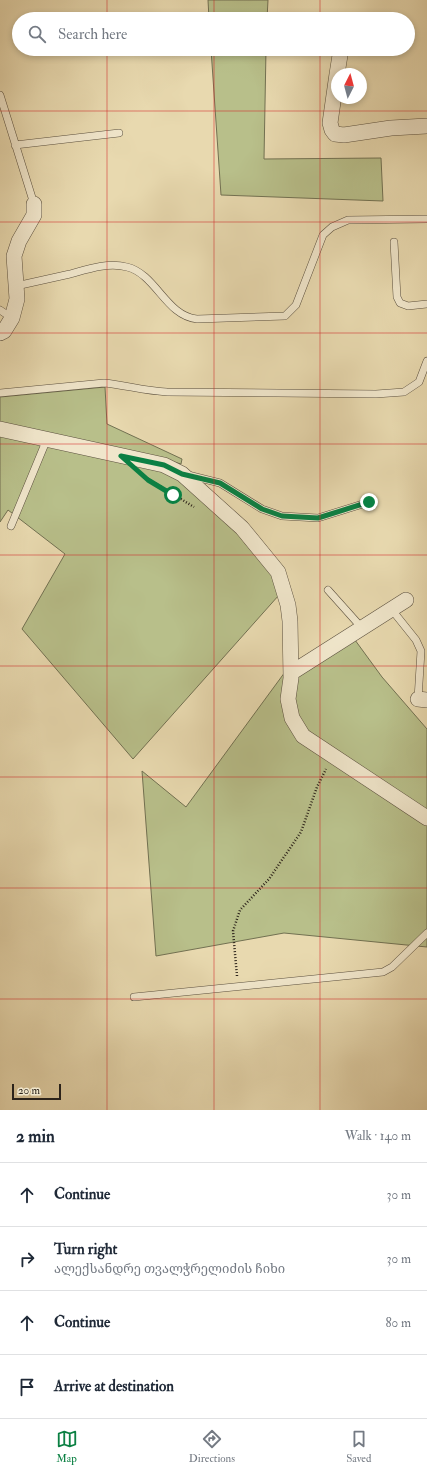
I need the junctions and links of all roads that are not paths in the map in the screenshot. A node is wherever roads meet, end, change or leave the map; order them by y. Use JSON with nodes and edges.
{"nodes":[{"id":1,"x":340,"y":56,"type":"edge"},
{"id":2,"x":338,"y":68,"type":"edge"},
{"id":3,"x":0,"y":95,"type":"edge"},
{"id":4,"x":333,"y":104,"type":"edge"},
{"id":5,"x":427,"y":126,"type":"edge"},
{"id":6,"x":119,"y":133,"type":"dead end"},
{"id":7,"x":15,"y":145,"type":"junction"},
{"id":8,"x":34,"y":204,"type":"joint"},
{"id":9,"x":427,"y":219,"type":"edge"},
{"id":10,"x":394,"y":242,"type":"dead end"},
{"id":11,"x":16,"y":286,"type":"junction"},
{"id":12,"x":427,"y":304,"type":"edge"},
{"id":13,"x":6,"y":314,"type":"edge"},
{"id":14,"x":0,"y":333,"type":"edge"},
{"id":15,"x":427,"y":362,"type":"edge"},
{"id":16,"x":0,"y":393,"type":"edge"},
{"id":17,"x":0,"y":429,"type":"edge"},
{"id":18,"x":47,"y":439,"type":"junction"},
{"id":19,"x":182,"y":474,"type":"junction"},
{"id":20,"x":369,"y":502,"type":"dead end"},
{"id":21,"x":11,"y":526,"type":"dead end"},
{"id":22,"x":328,"y":590,"type":"dead end"},
{"id":23,"x":406,"y":600,"type":"dead end"},
{"id":24,"x":392,"y":610,"type":"junction"},
{"id":25,"x":362,"y":628,"type":"junction"},
{"id":26,"x":291,"y":673,"type":"junction"},
{"id":27,"x":423,"y":700,"type":"edge"},
{"id":28,"x":427,"y":818,"type":"edge"},
{"id":29,"x":427,"y":933,"type":"edge"},
{"id":30,"x":134,"y":997,"type":"dead end"}],
"edges":[{"from":1,"to":2,"type":"street"},
{"from":3,"to":7,"type":"lane"},
{"from":4,"to":5,"type":"street"},
{"from":6,"to":7,"type":"lane"},
{"from":7,"to":8,"type":"lane"},
{"from":8,"to":11,"type":"street"},
{"from":9,"to":11,"type":"lane"},
{"from":10,"to":12,"type":"lane"},
{"from":11,"to":13,"type":"street"},
{"from":13,"to":14,"type":"street"},
{"from":15,"to":16,"type":"lane"},
{"from":17,"to":18,"type":"street"},
{"from":18,"to":19,"type":"street"},
{"from":18,"to":21,"type":"lane"},
{"from":19,"to":20,"type":"lane"},
{"from":19,"to":26,"type":"street"},
{"from":22,"to":25,"type":"lane"},
{"from":23,"to":24,"type":"street"},
{"from":24,"to":25,"type":"street"},
{"from":24,"to":27,"type":"lane"},
{"from":25,"to":26,"type":"street"},
{"from":26,"to":28,"type":"street"},
{"from":29,"to":30,"type":"lane"}]}
